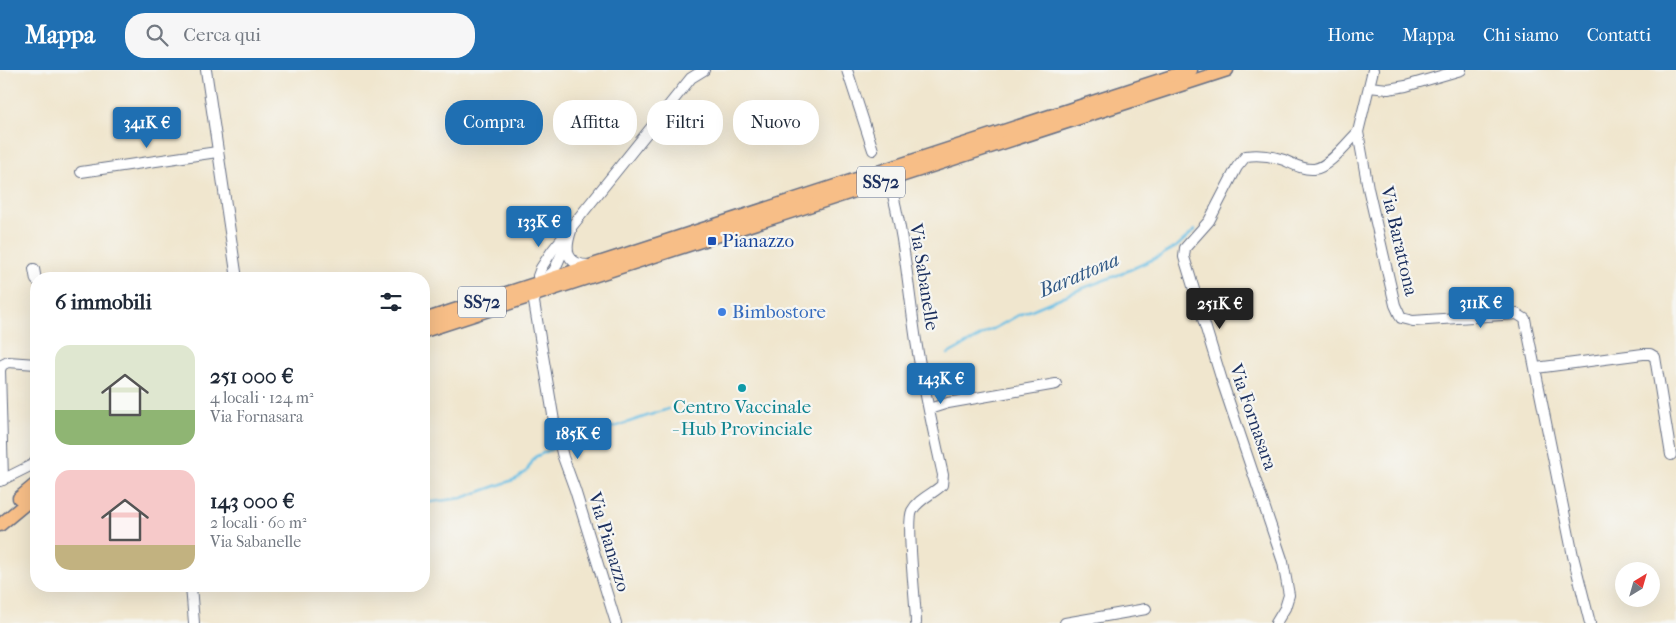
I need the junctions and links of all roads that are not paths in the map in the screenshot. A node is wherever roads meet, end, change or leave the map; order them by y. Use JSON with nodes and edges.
{"nodes":[{"id":1,"x":206,"y":70,"type":"edge"},
{"id":2,"x":704,"y":70,"type":"edge"},
{"id":3,"x":847,"y":70,"type":"edge"},
{"id":4,"x":1192,"y":70,"type":"edge"},
{"id":5,"x":1227,"y":70,"type":"edge"},
{"id":6,"x":1374,"y":70,"type":"edge"},
{"id":7,"x":1461,"y":70,"type":"edge"},
{"id":8,"x":1369,"y":87,"type":"junction"},
{"id":9,"x":1358,"y":132,"type":"junction"},
{"id":10,"x":873,"y":150,"type":"dead end"},
{"id":11,"x":217,"y":152,"type":"junction"},
{"id":12,"x":81,"y":172,"type":"dead end"},
{"id":13,"x":888,"y":180,"type":"junction"},
{"id":14,"x":573,"y":225,"type":"junction"},
{"id":15,"x":566,"y":244,"type":"junction"},
{"id":16,"x":593,"y":266,"type":"junction"},
{"id":17,"x":236,"y":272,"type":"edge"},
{"id":18,"x":538,"y":289,"type":"junction"},
{"id":19,"x":430,"y":318,"type":"edge"},
{"id":20,"x":430,"y":329,"type":"edge"},
{"id":21,"x":30,"y":364,"type":"edge"},
{"id":22,"x":1536,"y":368,"type":"junction"},
{"id":23,"x":1056,"y":384,"type":"dead end"},
{"id":24,"x":929,"y":409,"type":"junction"},
{"id":25,"x":1671,"y":455,"type":"dead end"},
{"id":26,"x":30,"y":466,"type":"edge"},
{"id":27,"x":1,"y":481,"type":"edge"},
{"id":28,"x":30,"y":489,"type":"edge"},
{"id":29,"x":30,"y":501,"type":"edge"},
{"id":30,"x":0,"y":513,"type":"edge"},
{"id":31,"x":0,"y":525,"type":"edge"},
{"id":32,"x":192,"y":592,"type":"edge"},
{"id":33,"x":1146,"y":609,"type":"dead end"},
{"id":34,"x":194,"y":623,"type":"edge"},
{"id":35,"x":616,"y":623,"type":"edge"},
{"id":36,"x":916,"y":623,"type":"edge"},
{"id":37,"x":1065,"y":623,"type":"edge"},
{"id":38,"x":1276,"y":623,"type":"edge"},
{"id":39,"x":1590,"y":623,"type":"edge"}],
"edges":[{"from":1,"to":11,"type":"street"},
{"from":2,"to":14,"type":"street","name":"Via Pianazzo"},
{"from":3,"to":10,"type":"street"},
{"from":4,"to":16,"type":"main road","number":"SS72"},
{"from":5,"to":13,"type":"main road","number":"SS72"},
{"from":6,"to":8,"type":"street","name":"Via Barattona"},
{"from":7,"to":8,"type":"street"},
{"from":8,"to":9,"type":"street","name":"Via Barattona"},
{"from":9,"to":22,"type":"street","name":"Via Barattona"},
{"from":9,"to":38,"type":"street","name":"Via Fornasara"},
{"from":11,"to":12,"type":"street"},
{"from":11,"to":17,"type":"street"},
{"from":13,"to":18,"type":"main road","number":"SS72"},
{"from":13,"to":24,"type":"street","name":"Via Sabanelle"},
{"from":14,"to":15,"type":"street"},
{"from":14,"to":18,"type":"street","name":"Via Pianazzo"},
{"from":15,"to":16,"type":"street"},
{"from":15,"to":18,"type":"street"},
{"from":16,"to":18,"type":"main road","number":"SS72"},
{"from":18,"to":19,"type":"main road","number":"SS72"},
{"from":18,"to":20,"type":"main road","number":"SS72"},
{"from":18,"to":35,"type":"street","name":"Via Pianazzo"},
{"from":21,"to":27,"type":"street"},
{"from":22,"to":25,"type":"street"},
{"from":22,"to":39,"type":"street","name":"Via Barattona"},
{"from":23,"to":24,"type":"street"},
{"from":24,"to":36,"type":"street","name":"Via Sabanelle"},
{"from":26,"to":27,"type":"street"},
{"from":28,"to":30,"type":"main road"},
{"from":29,"to":31,"type":"main road"},
{"from":32,"to":34,"type":"street"},
{"from":33,"to":37,"type":"street"}]}
